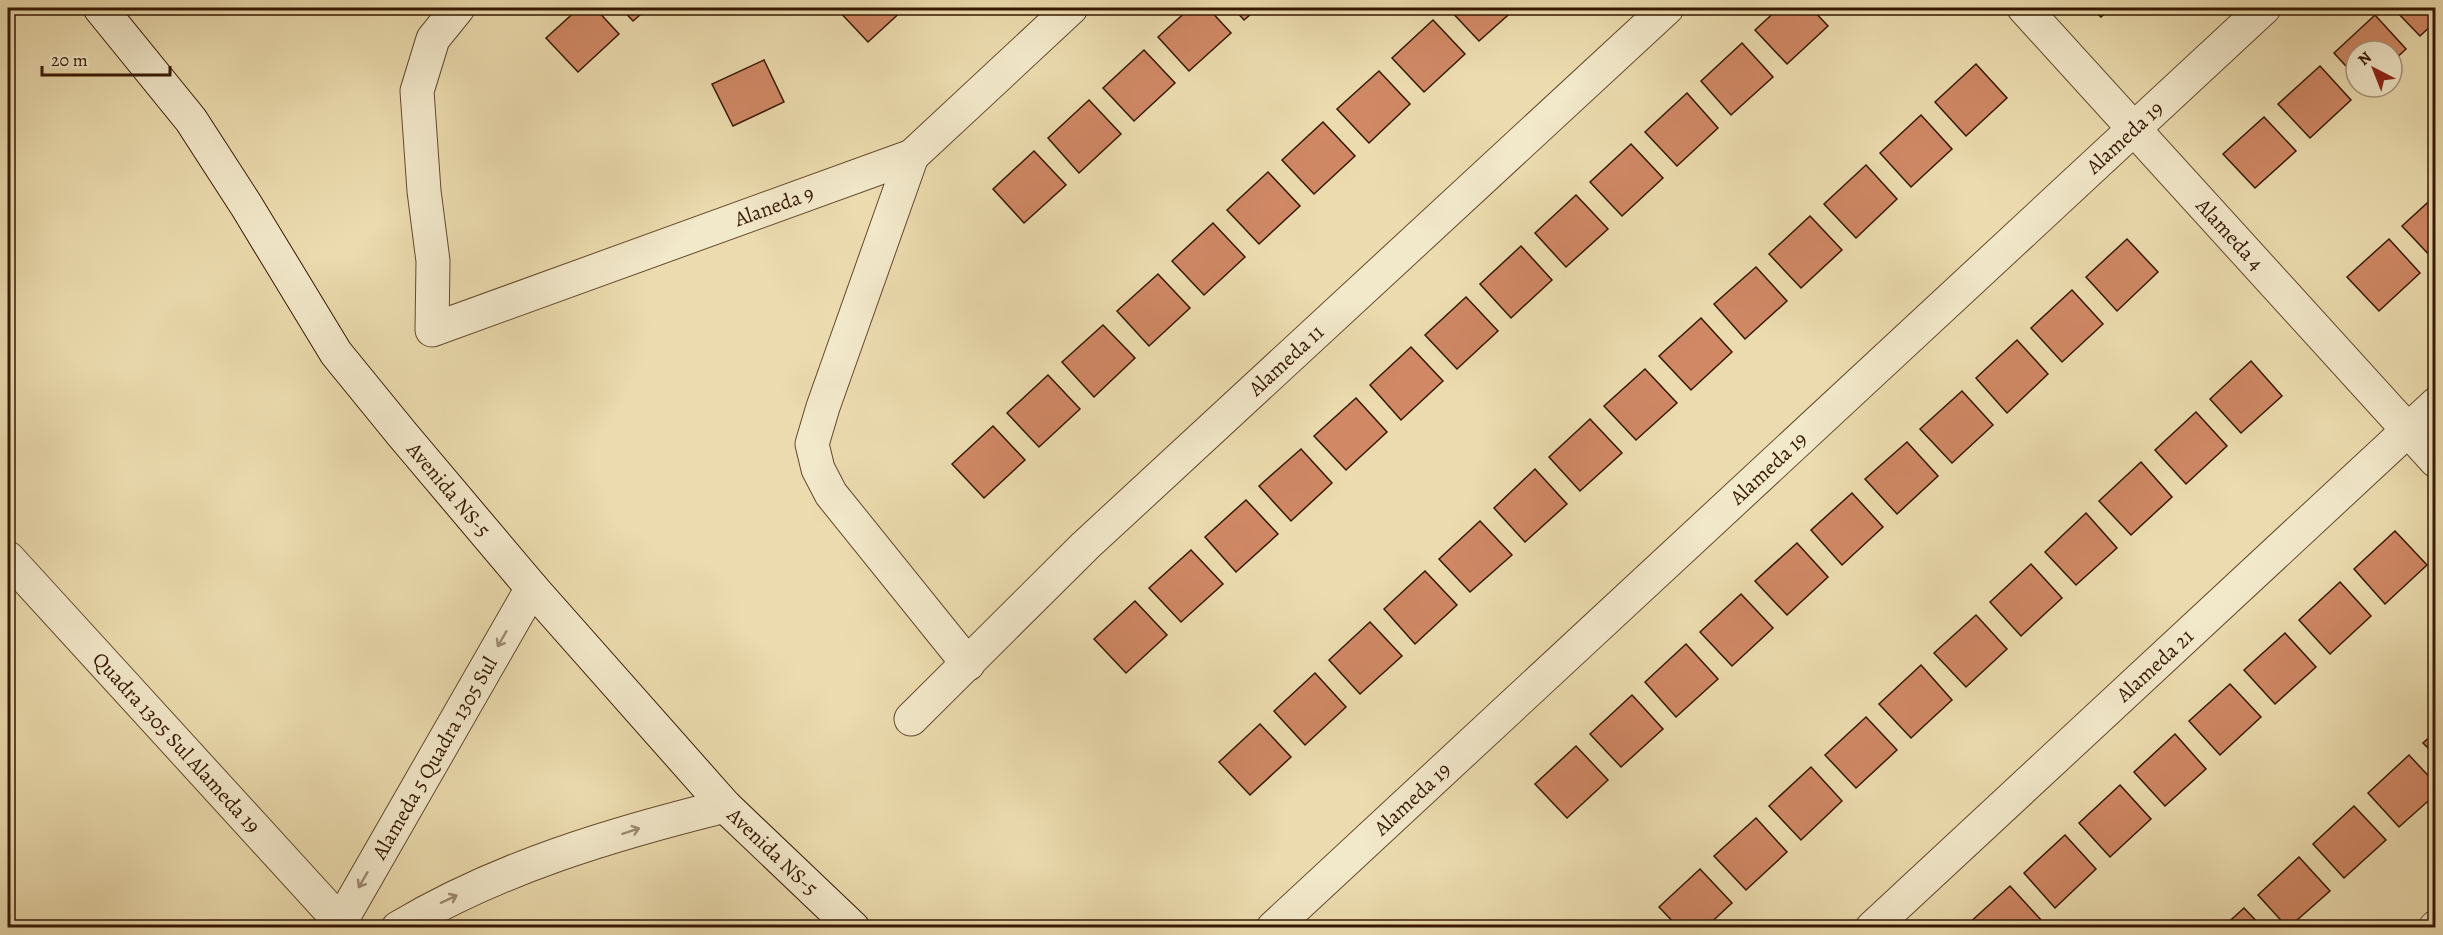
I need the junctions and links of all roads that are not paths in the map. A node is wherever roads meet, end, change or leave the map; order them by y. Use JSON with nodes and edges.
{"nodes":[{"id":1,"x":100,"y":8,"type":"edge"},
{"id":2,"x":458,"y":8,"type":"edge"},
{"id":3,"x":1071,"y":8,"type":"edge"},
{"id":4,"x":1667,"y":8,"type":"edge"},
{"id":5,"x":2024,"y":8,"type":"edge"},
{"id":6,"x":2264,"y":8,"type":"edge"},
{"id":7,"x":2135,"y":126,"type":"junction"},
{"id":8,"x":912,"y":156,"type":"junction"},
{"id":9,"x":2436,"y":404,"type":"edge"},
{"id":10,"x":2407,"y":429,"type":"junction"},
{"id":11,"x":2436,"y":461,"type":"edge"},
{"id":12,"x":8,"y":558,"type":"edge"},
{"id":13,"x":532,"y":588,"type":"junction"},
{"id":14,"x":968,"y":664,"type":"junction"},
{"id":15,"x":911,"y":719,"type":"dead end"},
{"id":16,"x":725,"y":806,"type":"junction"},
{"id":17,"x":341,"y":925,"type":"edge"},
{"id":18,"x":398,"y":927,"type":"edge"},
{"id":19,"x":853,"y":927,"type":"edge"},
{"id":20,"x":1273,"y":927,"type":"edge"},
{"id":21,"x":1872,"y":927,"type":"edge"}],
"edges":[{"from":1,"to":13,"type":"street","name":"Avenida NS-5"},
{"from":2,"to":8,"type":"street","name":"Alaneda 9"},
{"from":3,"to":8,"type":"street","name":"Alaneda 9"},
{"from":4,"to":14,"type":"street","name":"Alameda 11"},
{"from":5,"to":7,"type":"street","name":"Alameda 4"},
{"from":6,"to":7,"type":"street","name":"Alameda 19"},
{"from":7,"to":10,"type":"street","name":"Alameda 4"},
{"from":7,"to":20,"type":"street","name":"Alameda 19"},
{"from":8,"to":14,"type":"street"},
{"from":9,"to":10,"type":"street","name":"Alameda 21"},
{"from":10,"to":11,"type":"street","name":"Alameda 4"},
{"from":10,"to":21,"type":"street","name":"Alameda 21"},
{"from":12,"to":17,"type":"street","name":"Quadra 1305 Sul Alameda 19"},
{"from":13,"to":16,"type":"street","name":"Avenida NS-5"},
{"from":13,"to":17,"type":"street","name":"Alameda 5 Quadra 1305 Sul","one_way":true},
{"from":14,"to":15,"type":"street","name":"Alameda 11"},
{"from":18,"to":16,"type":"street","one_way":true},
{"from":16,"to":19,"type":"street","name":"Avenida NS-5"}]}
